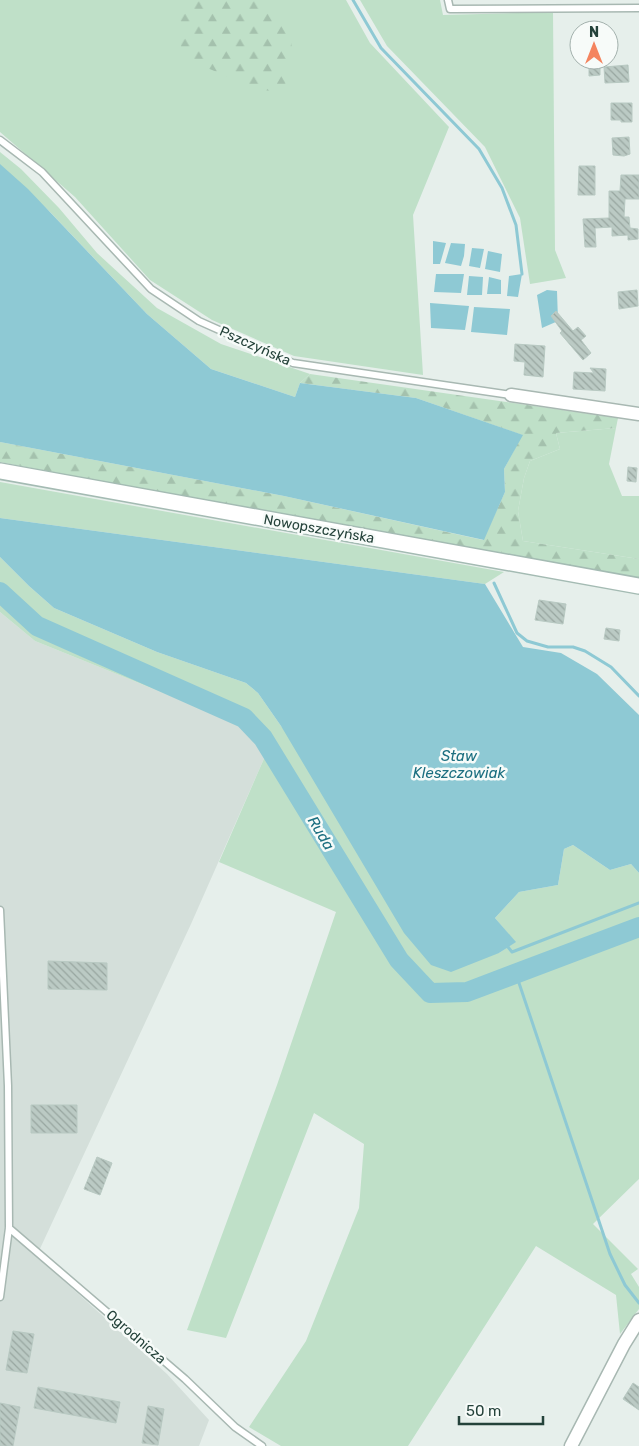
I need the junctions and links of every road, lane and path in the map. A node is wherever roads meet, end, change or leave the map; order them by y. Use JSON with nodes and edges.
{"nodes":[{"id":1,"x":448,"y":0,"type":"edge"},
{"id":2,"x":639,"y":8,"type":"edge"},
{"id":3,"x":0,"y":140,"type":"edge"},
{"id":4,"x":511,"y":395,"type":"joint"},
{"id":5,"x":639,"y":414,"type":"edge"},
{"id":6,"x":0,"y":471,"type":"edge"},
{"id":7,"x":639,"y":586,"type":"edge"},
{"id":8,"x":0,"y":910,"type":"edge"},
{"id":9,"x":9,"y":1228,"type":"junction"},
{"id":10,"x":0,"y":1297,"type":"edge"},
{"id":11,"x":639,"y":1320,"type":"edge"},
{"id":12,"x":262,"y":1446,"type":"edge"},
{"id":13,"x":571,"y":1446,"type":"edge"}],
"edges":[{"from":1,"to":2,"type":"lane"},
{"from":3,"to":4,"type":"lane","name":"Pszczyńska"},
{"from":4,"to":5,"type":"street","name":"Pszczyńska"},
{"from":6,"to":7,"type":"main road","name":"Nowopszczyńska"},
{"from":8,"to":9,"type":"lane"},
{"from":9,"to":10,"type":"lane"},
{"from":9,"to":12,"type":"lane","name":"Ogrodnicza"},
{"from":11,"to":13,"type":"street"}]}
